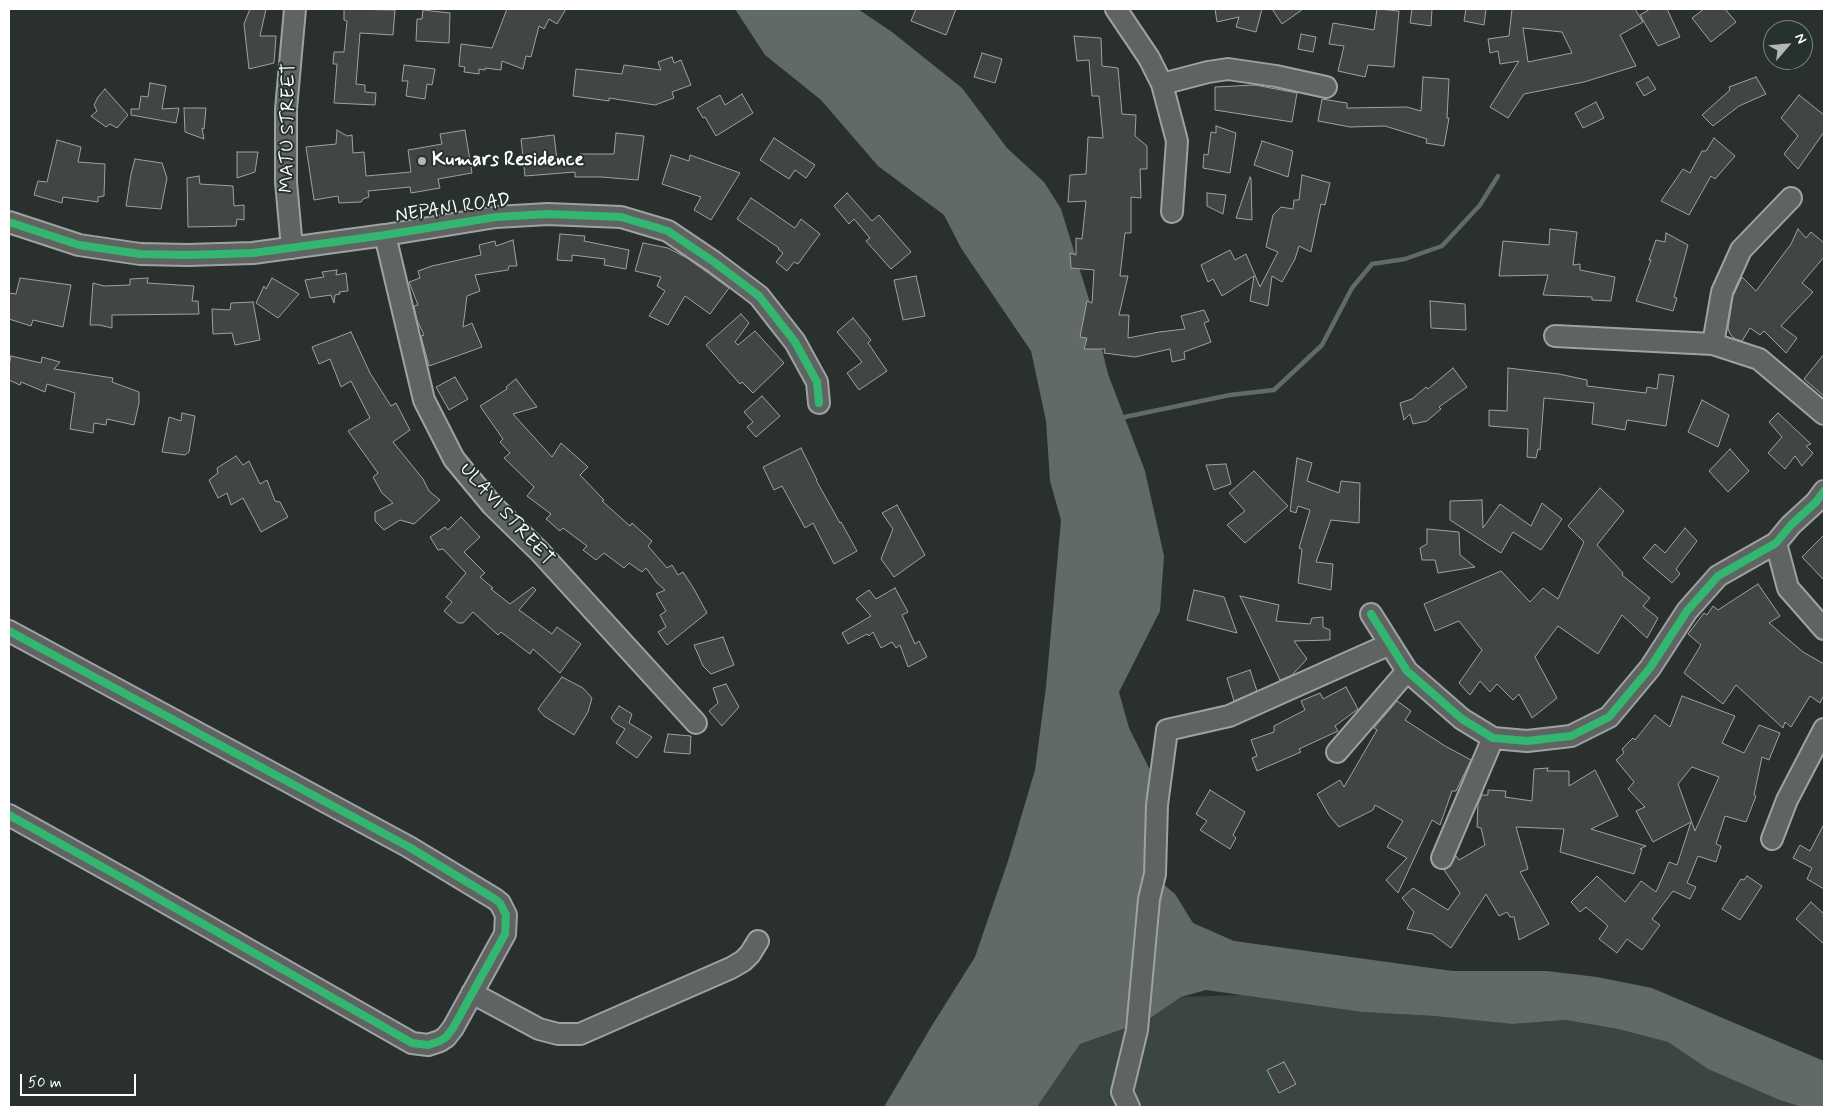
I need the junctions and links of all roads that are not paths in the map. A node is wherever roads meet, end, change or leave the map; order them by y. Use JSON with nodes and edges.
{"nodes":[{"id":1,"x":295,"y":9,"type":"edge"},
{"id":2,"x":1116,"y":9,"type":"edge"},
{"id":3,"x":1162,"y":84,"type":"junction"},
{"id":4,"x":1326,"y":87,"type":"dead end"},
{"id":5,"x":1791,"y":198,"type":"dead end"},
{"id":6,"x":1172,"y":212,"type":"dead end"},
{"id":7,"x":9,"y":222,"type":"edge"},
{"id":8,"x":385,"y":236,"type":"junction"},
{"id":9,"x":292,"y":248,"type":"junction"},
{"id":10,"x":1555,"y":336,"type":"dead end"},
{"id":11,"x":1713,"y":344,"type":"junction"},
{"id":12,"x":819,"y":403,"type":"dead end"},
{"id":13,"x":1824,"y":414,"type":"edge"},
{"id":14,"x":1824,"y":491,"type":"edge"},
{"id":15,"x":1776,"y":543,"type":"junction"},
{"id":16,"x":1371,"y":614,"type":"dead end"},
{"id":17,"x":1824,"y":629,"type":"edge"},
{"id":18,"x":9,"y":631,"type":"edge"},
{"id":19,"x":1390,"y":644,"type":"junction"},
{"id":20,"x":1407,"y":671,"type":"junction"},
{"id":21,"x":696,"y":723,"type":"dead end"},
{"id":22,"x":1824,"y":729,"type":"edge"},
{"id":23,"x":1494,"y":738,"type":"junction"},
{"id":24,"x":1337,"y":752,"type":"dead end"},
{"id":25,"x":9,"y":815,"type":"edge"},
{"id":26,"x":1772,"y":839,"type":"dead end"},
{"id":27,"x":1442,"y":858,"type":"dead end"},
{"id":28,"x":758,"y":941,"type":"dead end"},
{"id":29,"x":472,"y":993,"type":"junction"},
{"id":30,"x":1129,"y":1107,"type":"edge"}],
"edges":[{"from":1,"to":9,"type":"street","name":"MATU STREET"},
{"from":2,"to":3,"type":"street"},
{"from":3,"to":4,"type":"street"},
{"from":3,"to":6,"type":"street"},
{"from":5,"to":11,"type":"street"},
{"from":7,"to":9,"type":"street","name":"NEPANI ROAD"},
{"from":8,"to":9,"type":"street","name":"NEPANI ROAD"},
{"from":8,"to":12,"type":"street","name":"NEPANI ROAD"},
{"from":8,"to":21,"type":"street","name":"ULAVI STREET"},
{"from":10,"to":11,"type":"street"},
{"from":11,"to":13,"type":"street"},
{"from":14,"to":15,"type":"street"},
{"from":15,"to":17,"type":"street"},
{"from":15,"to":23,"type":"street"},
{"from":16,"to":19,"type":"street"},
{"from":18,"to":29,"type":"street"},
{"from":19,"to":20,"type":"street"},
{"from":19,"to":30,"type":"street"},
{"from":20,"to":23,"type":"street"},
{"from":20,"to":24,"type":"street"},
{"from":22,"to":26,"type":"street"},
{"from":23,"to":27,"type":"street"},
{"from":25,"to":29,"type":"street"},
{"from":28,"to":29,"type":"street"}]}
